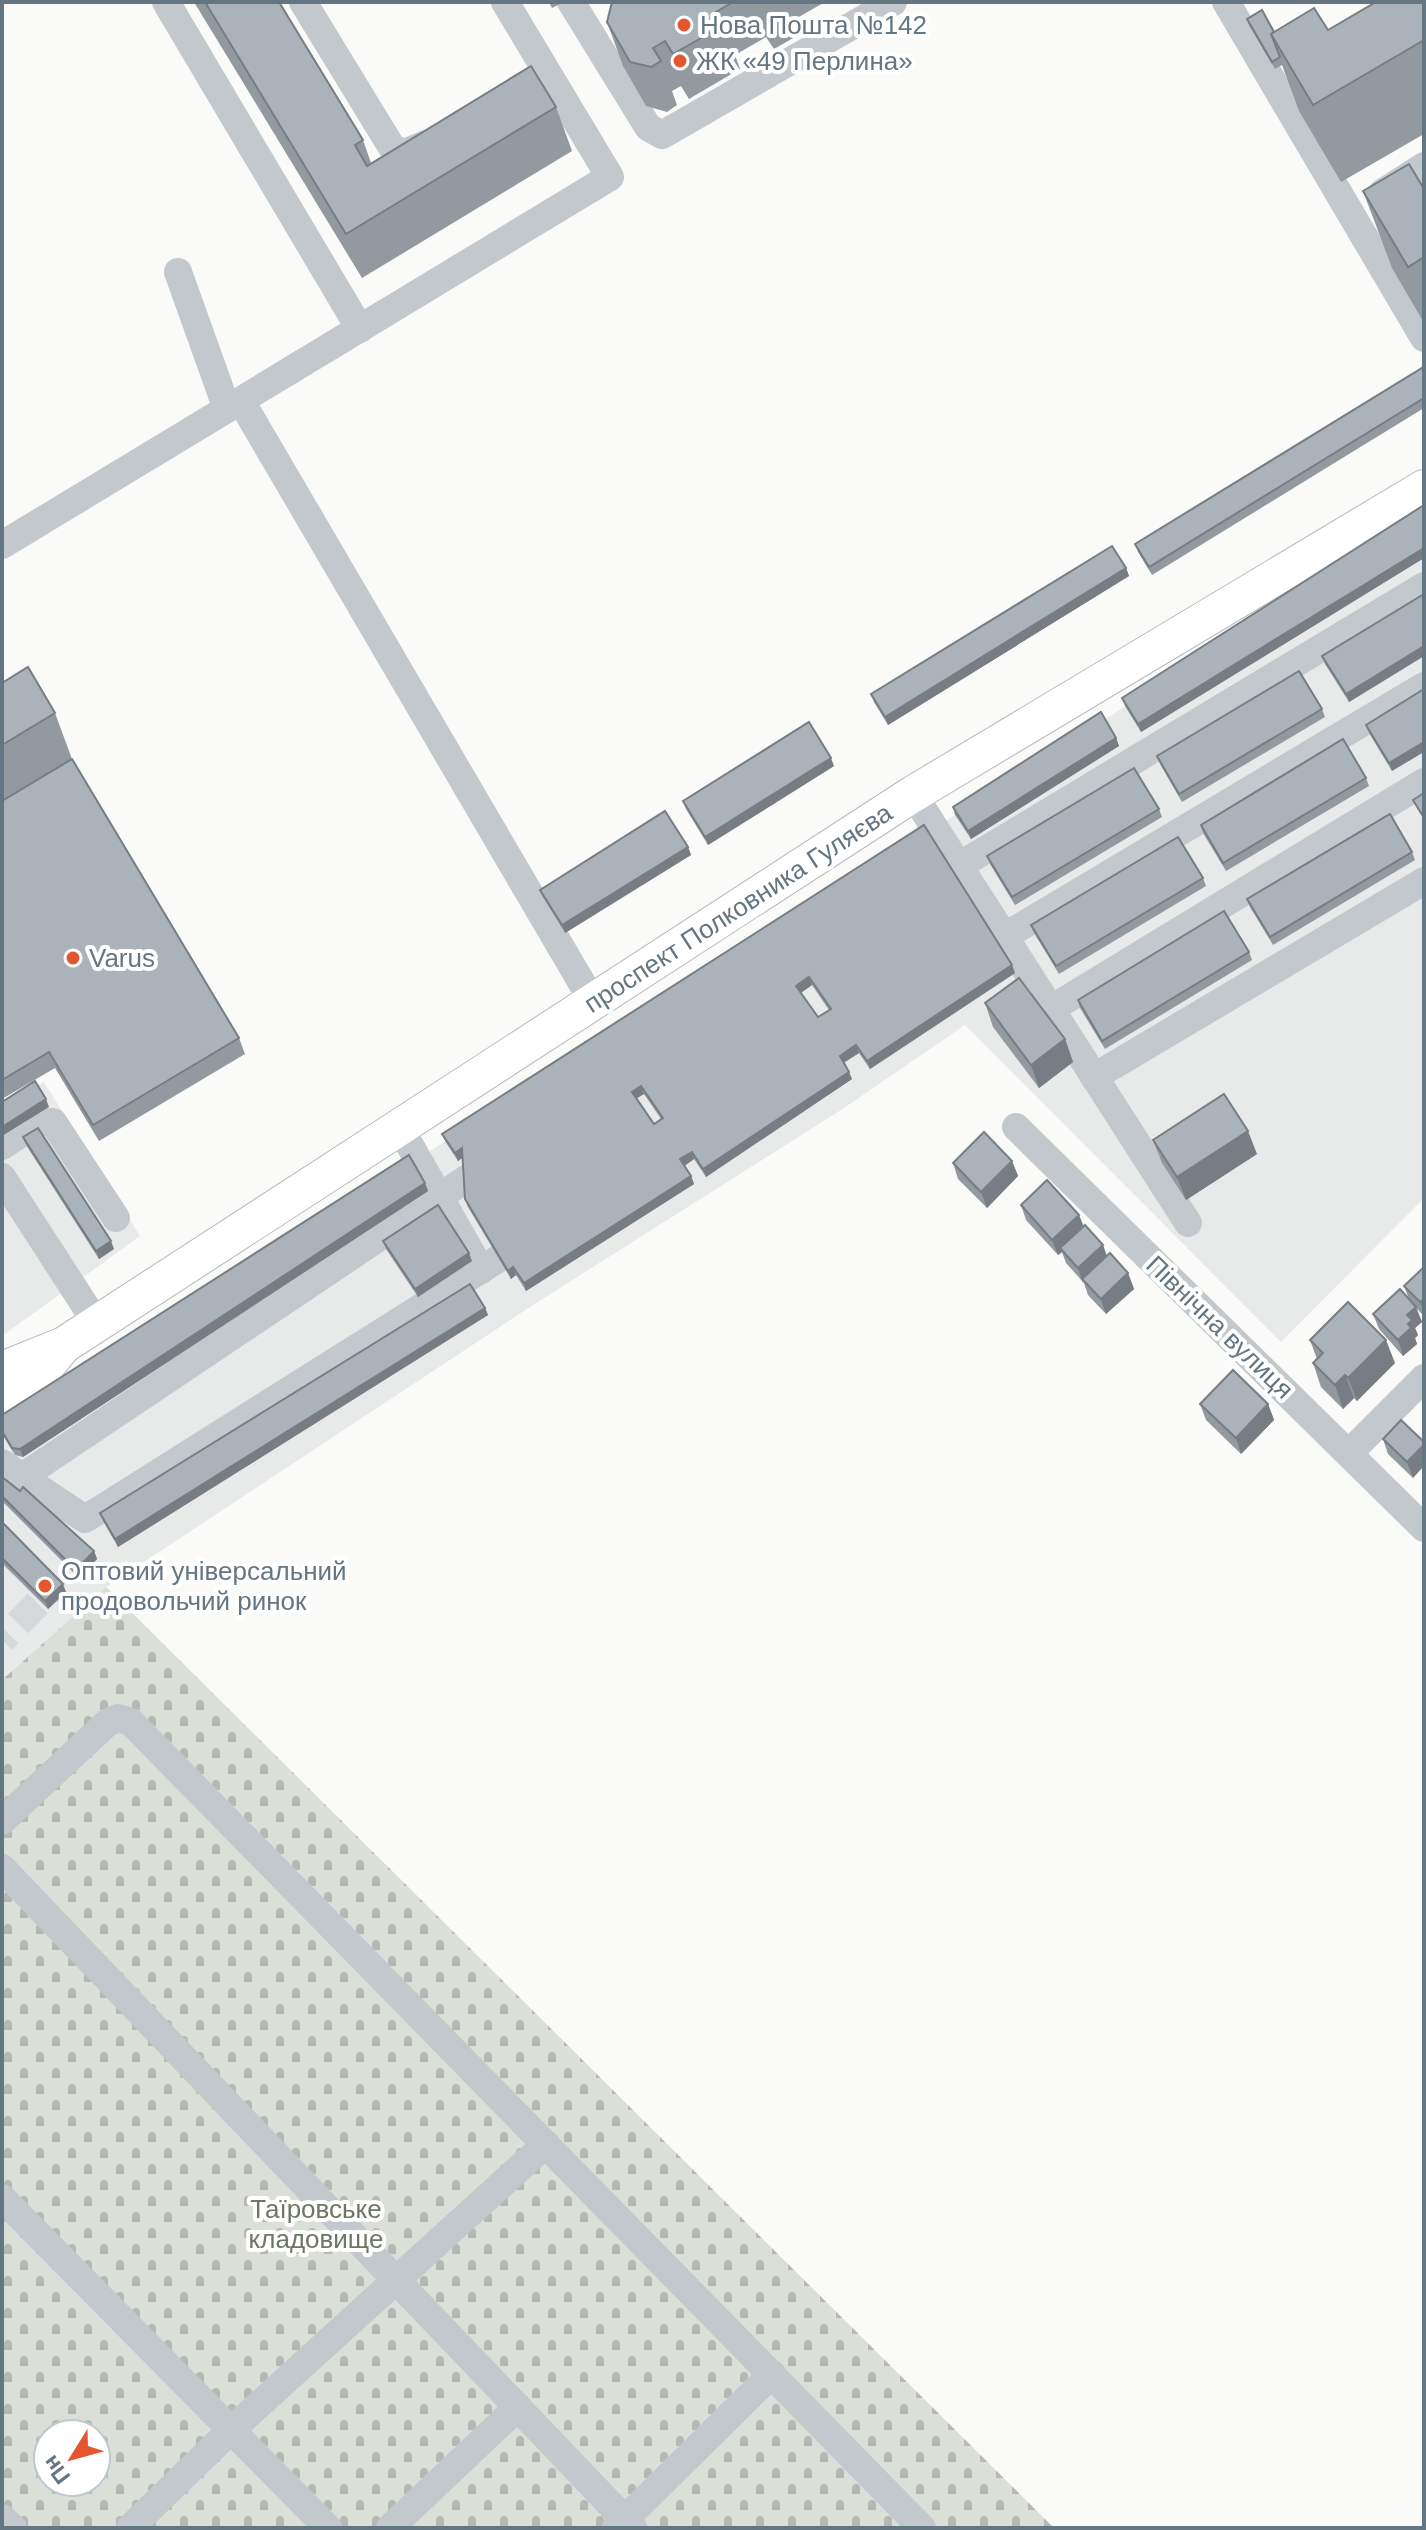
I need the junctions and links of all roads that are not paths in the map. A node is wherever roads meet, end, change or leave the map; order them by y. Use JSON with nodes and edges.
{"nodes":[{"id":1,"x":166,"y":2,"type":"edge"},
{"id":2,"x":303,"y":2,"type":"edge"},
{"id":3,"x":505,"y":2,"type":"edge"},
{"id":4,"x":571,"y":2,"type":"edge"},
{"id":5,"x":893,"y":2,"type":"edge"},
{"id":6,"x":1231,"y":4,"type":"edge"},
{"id":7,"x":626,"y":34,"type":"edge"},
{"id":8,"x":602,"y":54,"type":"junction"},
{"id":9,"x":545,"y":69,"type":"junction"},
{"id":10,"x":1303,"y":74,"type":"edge"},
{"id":11,"x":519,"y":85,"type":"edge"},
{"id":12,"x":1278,"y":89,"type":"junction"},
{"id":13,"x":454,"y":126,"type":"edge"},
{"id":14,"x":1424,"y":166,"type":"edge"},
{"id":15,"x":1351,"y":212,"type":"junction"},
{"id":16,"x":1400,"y":240,"type":"edge"},
{"id":17,"x":1376,"y":255,"type":"junction"},
{"id":18,"x":178,"y":272,"type":"dead end"},
{"id":19,"x":360,"y":329,"type":"junction"},
{"id":20,"x":1424,"y":338,"type":"edge"},
{"id":21,"x":234,"y":405,"type":"junction"},
{"id":22,"x":1424,"y":488,"type":"edge"},
{"id":23,"x":2,"y":545,"type":"edge"},
{"id":24,"x":1424,"y":586,"type":"edge"},
{"id":25,"x":1424,"y":686,"type":"edge"},
{"id":26,"x":1424,"y":782,"type":"edge"},
{"id":27,"x":913,"y":794,"type":"junction"},
{"id":28,"x":955,"y":868,"type":"junction"},
{"id":29,"x":1424,"y":881,"type":"edge"},
{"id":30,"x":1000,"y":940,"type":"junction"},
{"id":31,"x":593,"y":1002,"type":"junction"},
{"id":32,"x":1051,"y":1009,"type":"junction"},
{"id":33,"x":1094,"y":1077,"type":"junction"},
{"id":34,"x":1016,"y":1127,"type":"dead end"},
{"id":35,"x":400,"y":1128,"type":"junction"},
{"id":36,"x":2,"y":1146,"type":"edge"},
{"id":37,"x":2,"y":1177,"type":"edge"},
{"id":38,"x":466,"y":1179,"type":"edge"},
{"id":39,"x":439,"y":1197,"type":"junction"},
{"id":40,"x":116,"y":1218,"type":"dead end"},
{"id":41,"x":1188,"y":1223,"type":"dead end"},
{"id":42,"x":97,"y":1324,"type":"junction"},
{"id":43,"x":64,"y":1345,"type":"junction"},
{"id":44,"x":2,"y":1370,"type":"edge"},
{"id":45,"x":1424,"y":1378,"type":"edge"},
{"id":46,"x":2,"y":1406,"type":"edge"},
{"id":47,"x":1349,"y":1453,"type":"junction"},
{"id":48,"x":12,"y":1470,"type":"edge"},
{"id":49,"x":1424,"y":1528,"type":"edge"},
{"id":50,"x":2,"y":1821,"type":"edge"},
{"id":51,"x":2,"y":1868,"type":"edge"},
{"id":52,"x":546,"y":2144,"type":"junction"},
{"id":53,"x":2,"y":2198,"type":"edge"},
{"id":54,"x":395,"y":2281,"type":"junction"},
{"id":55,"x":772,"y":2374,"type":"junction"},
{"id":56,"x":518,"y":2407,"type":"junction"},
{"id":57,"x":231,"y":2430,"type":"junction"},
{"id":58,"x":2,"y":2518,"type":"edge"},
{"id":59,"x":906,"y":2522,"type":"edge"},
{"id":60,"x":625,"y":2525,"type":"edge"},
{"id":61,"x":13,"y":2528,"type":"edge"},
{"id":62,"x":130,"y":2528,"type":"edge"},
{"id":63,"x":328,"y":2528,"type":"edge"},
{"id":64,"x":390,"y":2528,"type":"edge"}],
"edges":[{"from":1,"to":19,"type":"street"},
{"from":2,"to":13,"type":"street"},
{"from":3,"to":9,"type":"street"},
{"from":4,"to":8,"type":"street"},
{"from":5,"to":8,"type":"street"},
{"from":6,"to":12,"type":"street"},
{"from":7,"to":8,"type":"street"},
{"from":9,"to":11,"type":"street"},
{"from":9,"to":19,"type":"street"},
{"from":10,"to":12,"type":"street"},
{"from":12,"to":15,"type":"street"},
{"from":14,"to":15,"type":"street"},
{"from":15,"to":17,"type":"street"},
{"from":16,"to":17,"type":"street"},
{"from":17,"to":20,"type":"street"},
{"from":18,"to":21,"type":"street"},
{"from":19,"to":21,"type":"street"},
{"from":21,"to":23,"type":"street"},
{"from":21,"to":31,"type":"street"},
{"from":22,"to":27,"type":"main road","name":"проспект Полковника Гуляєва"},
{"from":24,"to":28,"type":"street"},
{"from":25,"to":30,"type":"street"},
{"from":26,"to":32,"type":"street"},
{"from":27,"to":28,"type":"street"},
{"from":27,"to":31,"type":"main road","name":"проспект Полковника Гуляєва"},
{"from":28,"to":30,"type":"street"},
{"from":29,"to":33,"type":"street"},
{"from":30,"to":32,"type":"street"},
{"from":31,"to":35,"type":"main road","name":"проспект Полковника Гуляєва"},
{"from":32,"to":33,"type":"street"},
{"from":33,"to":41,"type":"street"},
{"from":34,"to":47,"type":"street","name":"Північна вулиця"},
{"from":35,"to":39,"type":"street"},
{"from":35,"to":42,"type":"main road","name":"проспект Полковника Гуляєва"},
{"from":36,"to":40,"type":"street"},
{"from":37,"to":42,"type":"street"},
{"from":38,"to":39,"type":"street"},
{"from":39,"to":48,"type":"street"},
{"from":39,"to":48,"type":"street"},
{"from":42,"to":43,"type":"main road","name":"проспект Полковника Гуляєва"},
{"from":43,"to":44,"type":"main road","name":"проспект Полковника Гуляєва"},
{"from":43,"to":46,"type":"main road","name":"проспект Полковника Гуляєва"},
{"from":45,"to":47,"type":"street"},
{"from":47,"to":49,"type":"street","name":"Північна вулиця"},
{"from":50,"to":52,"type":"street"},
{"from":51,"to":54,"type":"street"},
{"from":52,"to":54,"type":"street"},
{"from":52,"to":55,"type":"street"},
{"from":53,"to":57,"type":"street"},
{"from":54,"to":56,"type":"street"},
{"from":54,"to":57,"type":"street"},
{"from":55,"to":59,"type":"street"},
{"from":55,"to":60,"type":"street"},
{"from":56,"to":60,"type":"street"},
{"from":56,"to":64,"type":"street"},
{"from":57,"to":62,"type":"street"},
{"from":57,"to":63,"type":"street"},
{"from":58,"to":61,"type":"street"}]}
